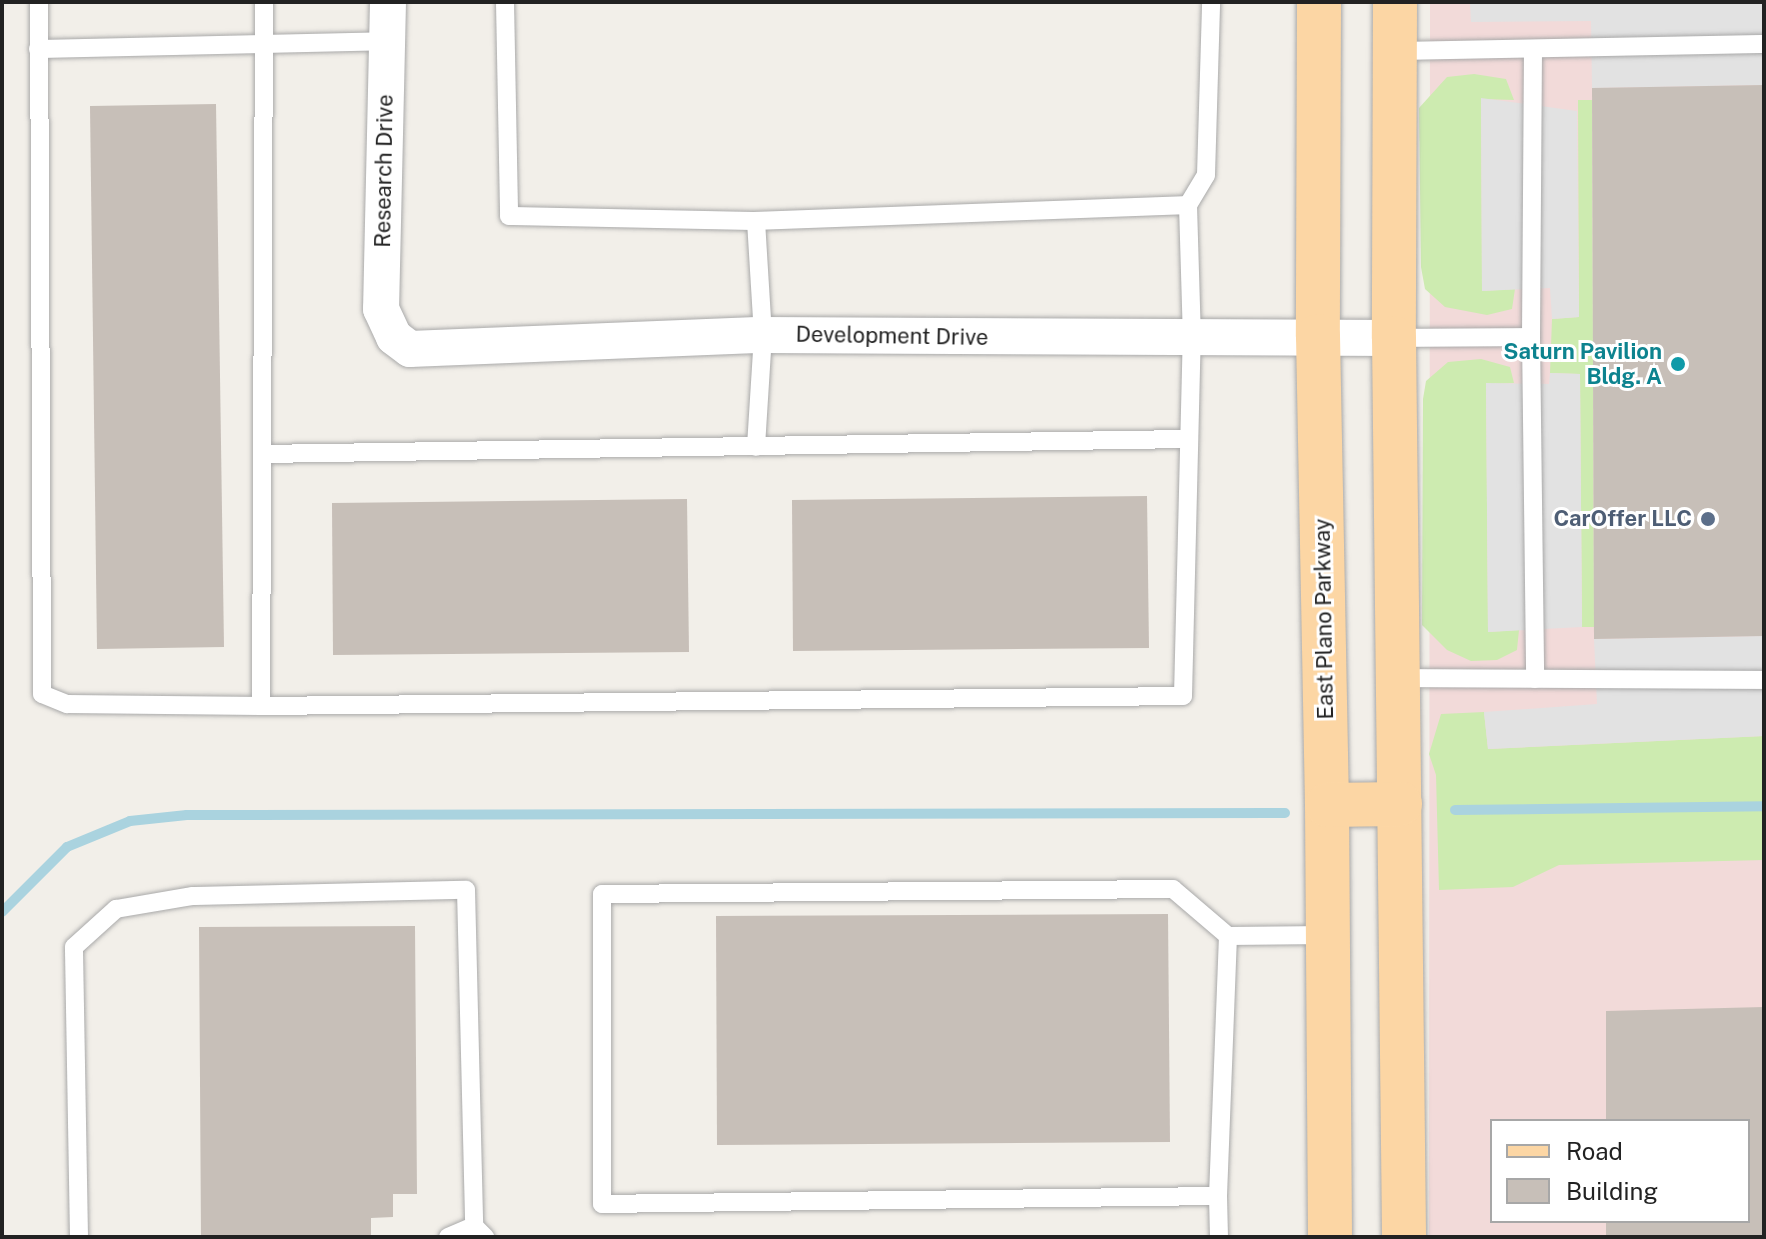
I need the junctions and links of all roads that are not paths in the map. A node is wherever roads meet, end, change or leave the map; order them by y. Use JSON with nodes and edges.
{"nodes":[{"id":1,"x":39,"y":2,"type":"edge"},
{"id":2,"x":264,"y":2,"type":"edge"},
{"id":3,"x":388,"y":2,"type":"edge"},
{"id":4,"x":505,"y":2,"type":"edge"},
{"id":5,"x":1211,"y":2,"type":"edge"},
{"id":6,"x":1319,"y":2,"type":"edge"},
{"id":7,"x":1395,"y":2,"type":"edge"},
{"id":8,"x":387,"y":41,"type":"junction"},
{"id":9,"x":1764,"y":44,"type":"edge"},
{"id":10,"x":264,"y":45,"type":"junction"},
{"id":11,"x":38,"y":49,"type":"junction"},
{"id":12,"x":1533,"y":49,"type":"junction"},
{"id":13,"x":1394,"y":51,"type":"junction"},
{"id":14,"x":1188,"y":205,"type":"junction"},
{"id":15,"x":756,"y":221,"type":"junction"},
{"id":16,"x":763,"y":335,"type":"junction"},
{"id":17,"x":1318,"y":336,"type":"junction"},
{"id":18,"x":394,"y":337,"type":"joint"},
{"id":19,"x":1531,"y":337,"type":"junction"},
{"id":20,"x":1394,"y":338,"type":"junction"},
{"id":21,"x":1192,"y":340,"type":"junction"},
{"id":22,"x":1187,"y":439,"type":"junction"},
{"id":23,"x":756,"y":447,"type":"junction"},
{"id":24,"x":262,"y":454,"type":"junction"},
{"id":25,"x":1398,"y":678,"type":"junction"},
{"id":26,"x":1535,"y":679,"type":"junction"},
{"id":27,"x":1764,"y":680,"type":"edge"},
{"id":28,"x":261,"y":706,"type":"junction"},
{"id":29,"x":1400,"y":804,"type":"junction"},
{"id":30,"x":1327,"y":805,"type":"junction"},
{"id":31,"x":1327,"y":935,"type":"junction"},
{"id":32,"x":1228,"y":936,"type":"junction"},
{"id":33,"x":1218,"y":1196,"type":"junction"},
{"id":34,"x":479,"y":1232,"type":"edge"},
{"id":35,"x":79,"y":1237,"type":"edge"},
{"id":36,"x":448,"y":1237,"type":"edge"},
{"id":37,"x":1219,"y":1237,"type":"edge"},
{"id":38,"x":1330,"y":1237,"type":"edge"},
{"id":39,"x":1404,"y":1237,"type":"edge"}],
"edges":[{"from":1,"to":11,"type":"lane"},
{"from":2,"to":10,"type":"lane"},
{"from":3,"to":8,"type":"street","name":"Research Drive"},
{"from":4,"to":15,"type":"lane"},
{"from":5,"to":14,"type":"lane"},
{"from":6,"to":17,"type":"main road","name":"East Plano Parkway"},
{"from":7,"to":13,"type":"main road"},
{"from":8,"to":10,"type":"lane"},
{"from":8,"to":18,"type":"street","name":"Research Drive"},
{"from":9,"to":12,"type":"lane"},
{"from":10,"to":11,"type":"lane"},
{"from":10,"to":24,"type":"lane"},
{"from":11,"to":28,"type":"lane"},
{"from":12,"to":13,"type":"lane"},
{"from":12,"to":19,"type":"lane"},
{"from":13,"to":20,"type":"main road"},
{"from":14,"to":15,"type":"lane"},
{"from":14,"to":21,"type":"lane"},
{"from":15,"to":16,"type":"lane"},
{"from":16,"to":18,"type":"street","name":"Development Drive"},
{"from":16,"to":21,"type":"street","name":"Development Drive"},
{"from":16,"to":23,"type":"lane"},
{"from":17,"to":20,"type":"street","name":"Development Drive"},
{"from":17,"to":21,"type":"street","name":"Development Drive"},
{"from":17,"to":30,"type":"main road","name":"East Plano Parkway"},
{"from":19,"to":20,"type":"lane"},
{"from":19,"to":26,"type":"lane"},
{"from":20,"to":25,"type":"main road"},
{"from":21,"to":22,"type":"lane"},
{"from":22,"to":23,"type":"lane"},
{"from":22,"to":28,"type":"lane"},
{"from":23,"to":24,"type":"lane"},
{"from":24,"to":28,"type":"lane"},
{"from":25,"to":26,"type":"lane"},
{"from":25,"to":29,"type":"main road"},
{"from":26,"to":27,"type":"lane"},
{"from":29,"to":30,"type":"main road"},
{"from":29,"to":39,"type":"main road"},
{"from":30,"to":31,"type":"main road","name":"East Plano Parkway"},
{"from":31,"to":32,"type":"lane"},
{"from":31,"to":38,"type":"main road","name":"East Plano Parkway"},
{"from":32,"to":33,"type":"lane"},
{"from":32,"to":33,"type":"lane"},
{"from":33,"to":37,"type":"lane"},
{"from":34,"to":35,"type":"lane"},
{"from":34,"to":36,"type":"lane"}]}
